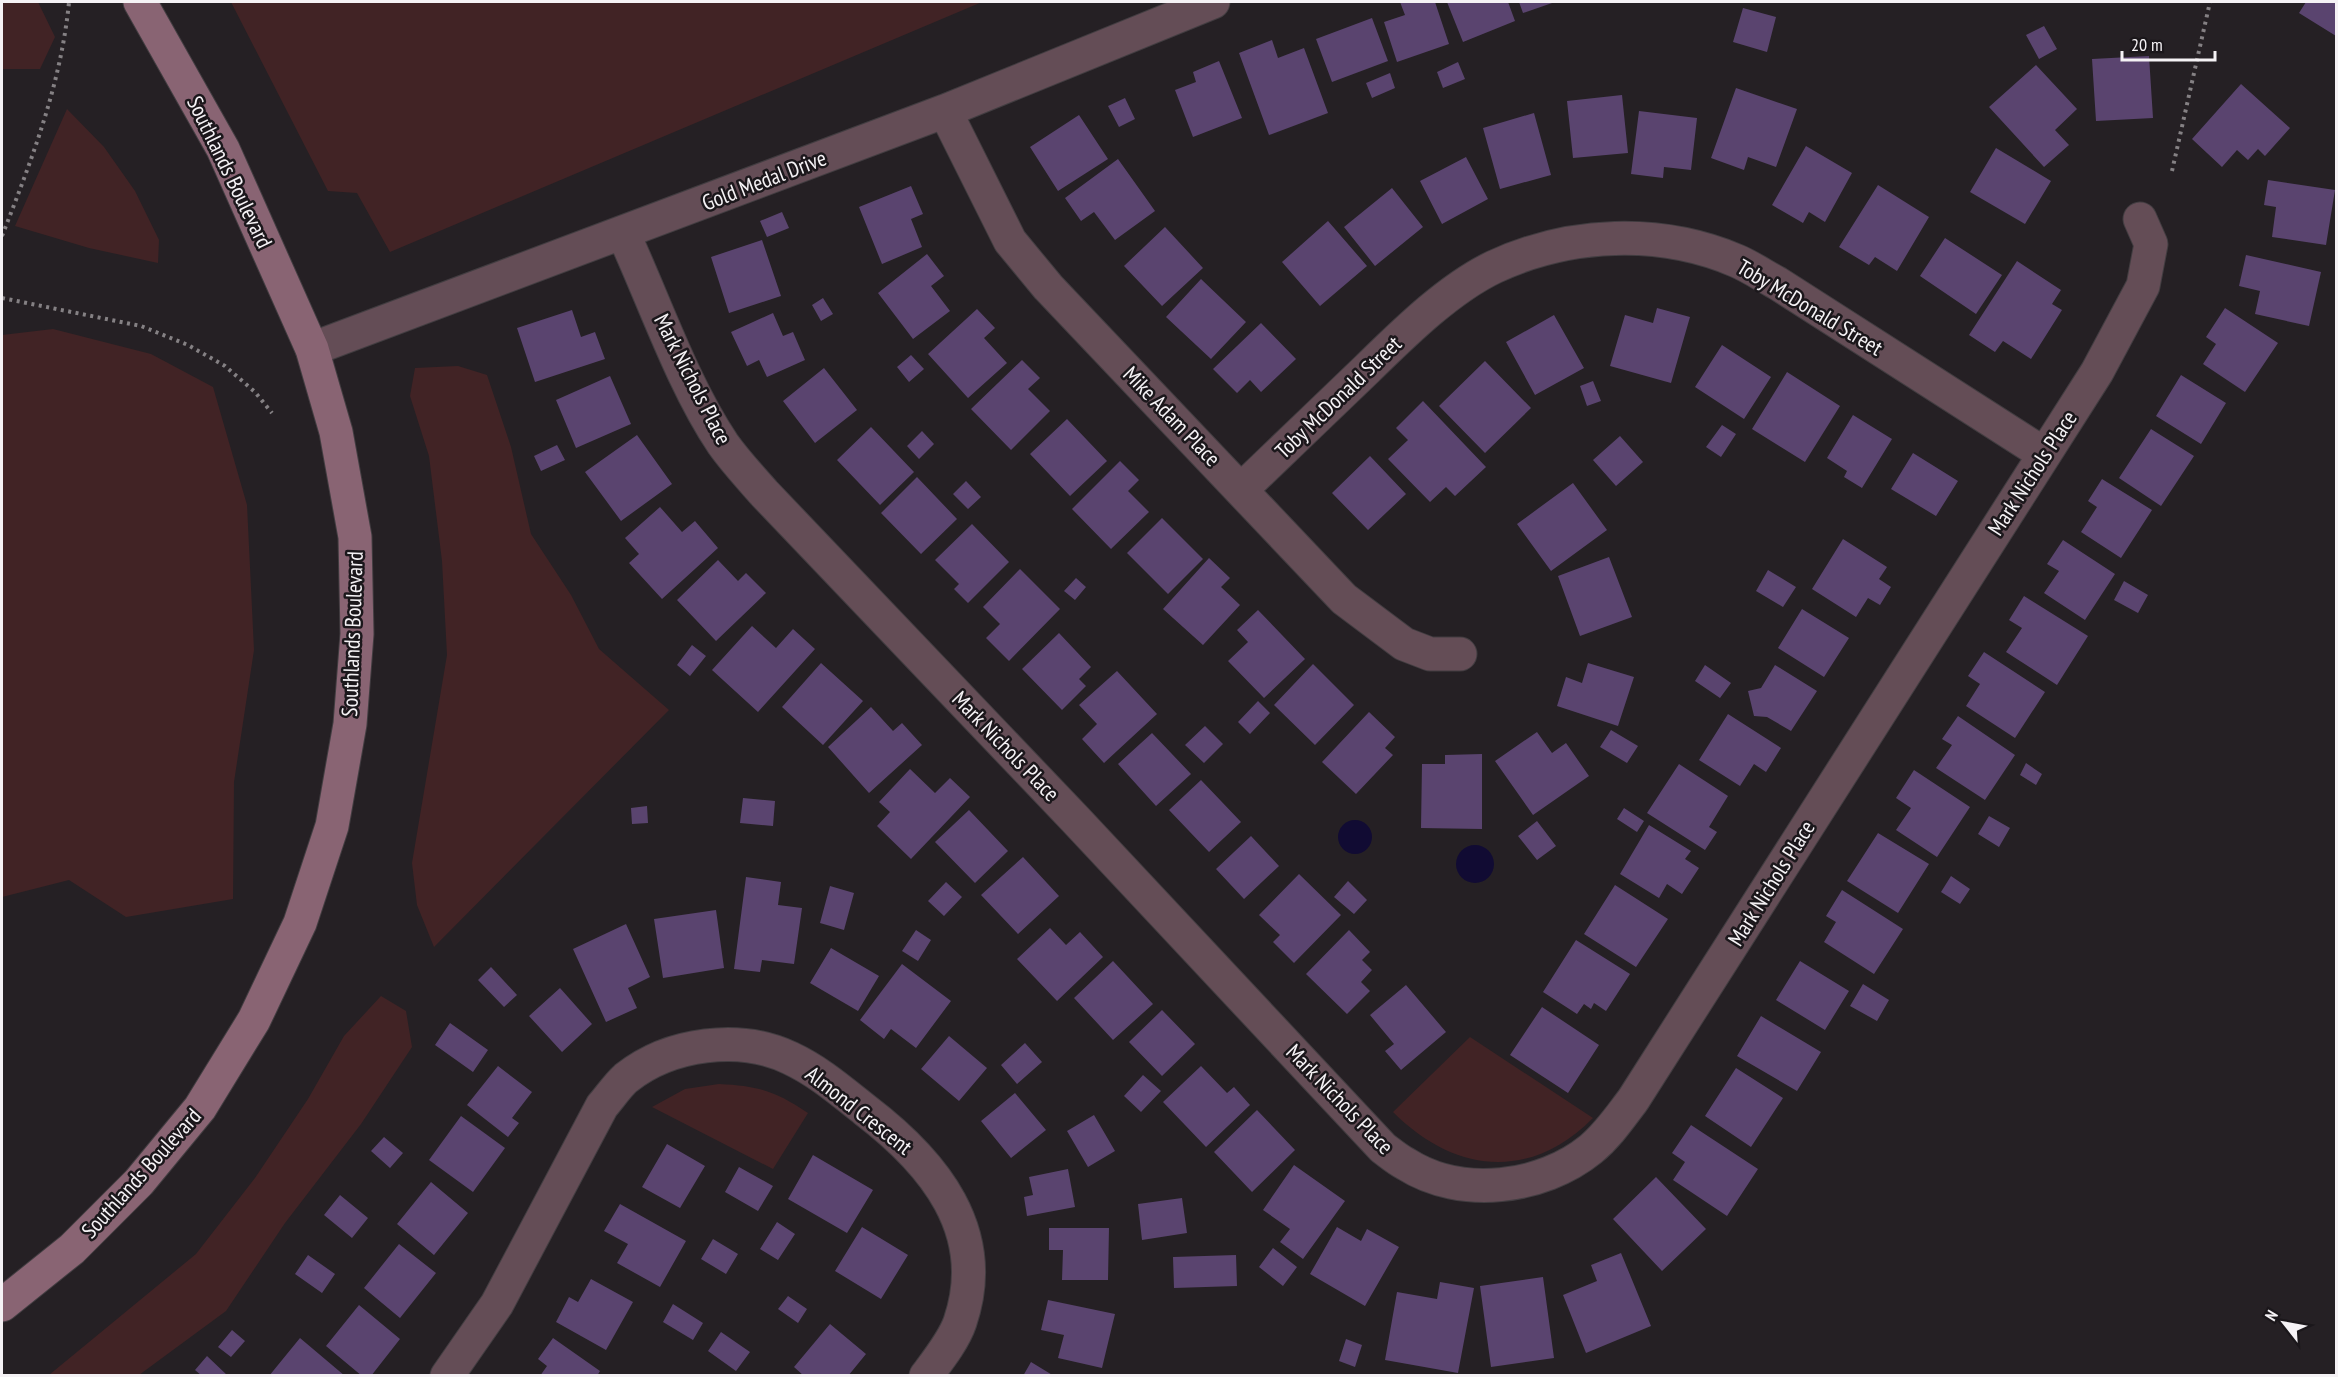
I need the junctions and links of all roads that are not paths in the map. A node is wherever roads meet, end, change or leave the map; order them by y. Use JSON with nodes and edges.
{"nodes":[{"id":1,"x":140,"y":2,"type":"edge"},
{"id":2,"x":1213,"y":2,"type":"edge"},
{"id":3,"x":945,"y":111,"type":"junction"},
{"id":4,"x":2140,"y":219,"type":"dead end"},
{"id":5,"x":623,"y":233,"type":"junction"},
{"id":6,"x":312,"y":349,"type":"junction"},
{"id":7,"x":2044,"y":454,"type":"junction"},
{"id":8,"x":1242,"y":489,"type":"junction"},
{"id":9,"x":1460,"y":654,"type":"dead end"},
{"id":10,"x":2,"y":1305,"type":"edge"},
{"id":11,"x":447,"y":1376,"type":"edge"},
{"id":12,"x":926,"y":1376,"type":"edge"}],
"edges":[{"from":1,"to":6,"type":"main road","name":"Southlands Boulevard"},
{"from":2,"to":3,"type":"street","name":"Gold Medal Drive"},
{"from":3,"to":5,"type":"street","name":"Gold Medal Drive"},
{"from":3,"to":8,"type":"street","name":"Mike Adam Place"},
{"from":4,"to":7,"type":"street","name":"Mark Nichols Place"},
{"from":5,"to":6,"type":"street","name":"Gold Medal Drive"},
{"from":5,"to":7,"type":"street","name":"Mark Nichols Place"},
{"from":6,"to":10,"type":"main road","name":"Southlands Boulevard"},
{"from":7,"to":8,"type":"street","name":"Toby McDonald Street"},
{"from":8,"to":9,"type":"street","name":"Mike Adam Place"},
{"from":11,"to":12,"type":"street","name":"Almond Crescent"}]}
